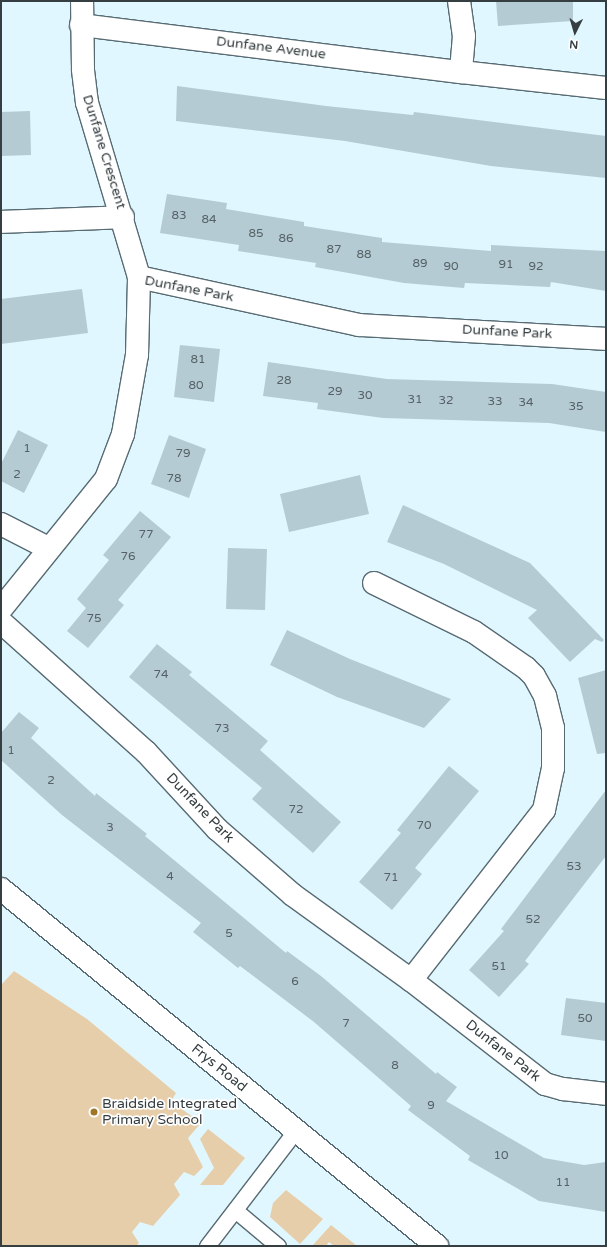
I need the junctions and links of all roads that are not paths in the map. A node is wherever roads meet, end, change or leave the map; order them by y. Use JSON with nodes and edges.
{"nodes":[{"id":1,"x":82,"y":1,"type":"edge"},
{"id":2,"x":459,"y":1,"type":"edge"},
{"id":3,"x":81,"y":25,"type":"junction"},
{"id":4,"x":461,"y":72,"type":"junction"},
{"id":5,"x":606,"y":88,"type":"edge"},
{"id":6,"x":123,"y":217,"type":"junction"},
{"id":7,"x":1,"y":222,"type":"edge"},
{"id":8,"x":139,"y":277,"type":"junction"},
{"id":9,"x":606,"y":339,"type":"edge"},
{"id":10,"x":1,"y":524,"type":"edge"},
{"id":11,"x":48,"y":548,"type":"junction"},
{"id":12,"x":374,"y":583,"type":"dead end"},
{"id":13,"x":1,"y":609,"type":"edge"},
{"id":14,"x":1,"y":622,"type":"edge"},
{"id":15,"x":1,"y":889,"type":"edge"},
{"id":16,"x":411,"y":980,"type":"junction"},
{"id":17,"x":606,"y":1094,"type":"edge"},
{"id":18,"x":296,"y":1130,"type":"junction"},
{"id":19,"x":235,"y":1210,"type":"junction"},
{"id":20,"x":207,"y":1246,"type":"edge"},
{"id":21,"x":278,"y":1246,"type":"edge"},
{"id":22,"x":437,"y":1246,"type":"edge"}],
"edges":[{"from":1,"to":3,"type":"street","name":"Dunfane Crescent"},
{"from":2,"to":4,"type":"street"},
{"from":3,"to":4,"type":"street","name":"Dunfane Avenue"},
{"from":3,"to":6,"type":"street","name":"Dunfane Crescent"},
{"from":4,"to":5,"type":"street","name":"Dunfane Avenue"},
{"from":6,"to":7,"type":"street"},
{"from":6,"to":8,"type":"street","name":"Dunfane Crescent"},
{"from":8,"to":9,"type":"street","name":"Dunfane Park"},
{"from":8,"to":11,"type":"street","name":"Dunfane Park"},
{"from":10,"to":11,"type":"street"},
{"from":11,"to":13,"type":"street","name":"Dunfane Park"},
{"from":12,"to":16,"type":"street"},
{"from":14,"to":16,"type":"street","name":"Dunfane Park"},
{"from":15,"to":18,"type":"street","name":"Frys Road"},
{"from":16,"to":17,"type":"street","name":"Dunfane Park"},
{"from":18,"to":19,"type":"lane"},
{"from":18,"to":22,"type":"street","name":"Frys Road"},
{"from":19,"to":20,"type":"lane"},
{"from":19,"to":21,"type":"lane"}]}
